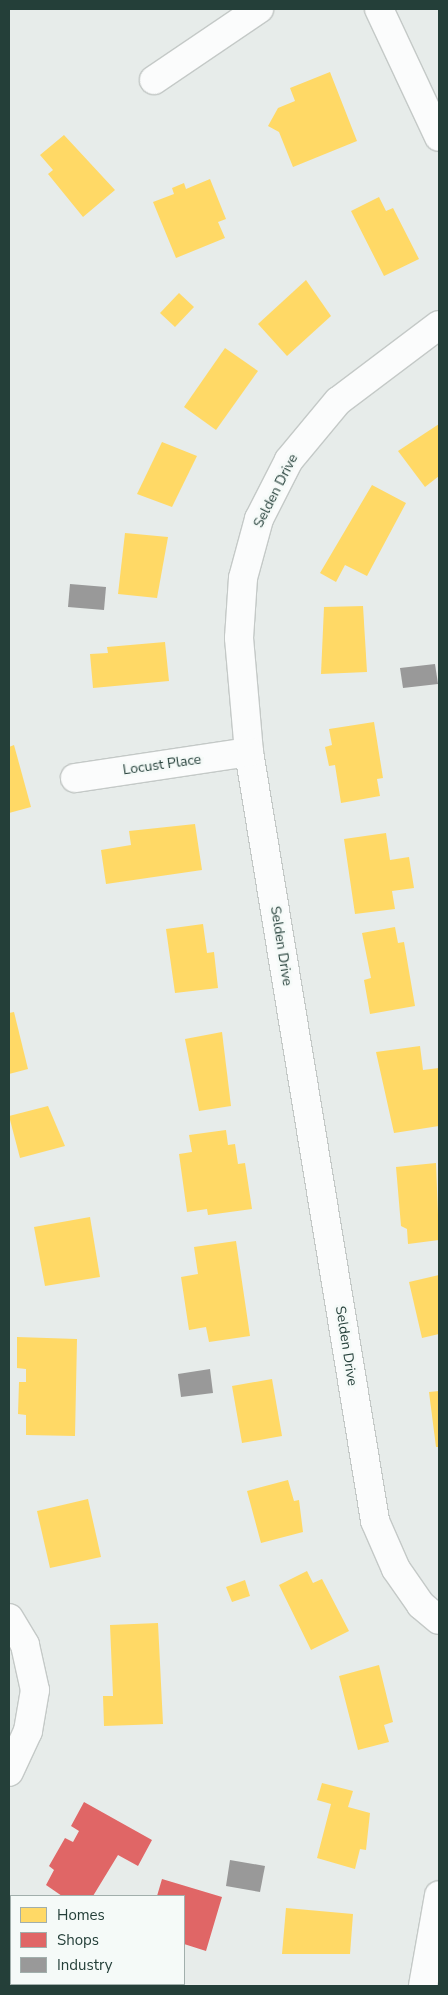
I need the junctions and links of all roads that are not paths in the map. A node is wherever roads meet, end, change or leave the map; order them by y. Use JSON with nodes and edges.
{"nodes":[{"id":1,"x":259,"y":9,"type":"edge"},
{"id":2,"x":379,"y":9,"type":"edge"},
{"id":3,"x":154,"y":80,"type":"dead end"},
{"id":4,"x":439,"y":137,"type":"edge"},
{"id":5,"x":439,"y":325,"type":"edge"},
{"id":6,"x":250,"y":752,"type":"junction"},
{"id":7,"x":75,"y":778,"type":"dead end"},
{"id":8,"x":9,"y":1618,"type":"edge"},
{"id":9,"x":439,"y":1620,"type":"edge"},
{"id":10,"x":9,"y":1772,"type":"edge"},
{"id":11,"x":439,"y":1895,"type":"edge"},
{"id":12,"x":423,"y":1986,"type":"edge"}],
"edges":[{"from":1,"to":3,"type":"street"},
{"from":2,"to":4,"type":"street"},
{"from":5,"to":6,"type":"street","name":"Selden Drive"},
{"from":6,"to":7,"type":"street","name":"Locust Place"},
{"from":6,"to":9,"type":"street","name":"Selden Drive"},
{"from":8,"to":10,"type":"street"},
{"from":11,"to":12,"type":"street"}]}
